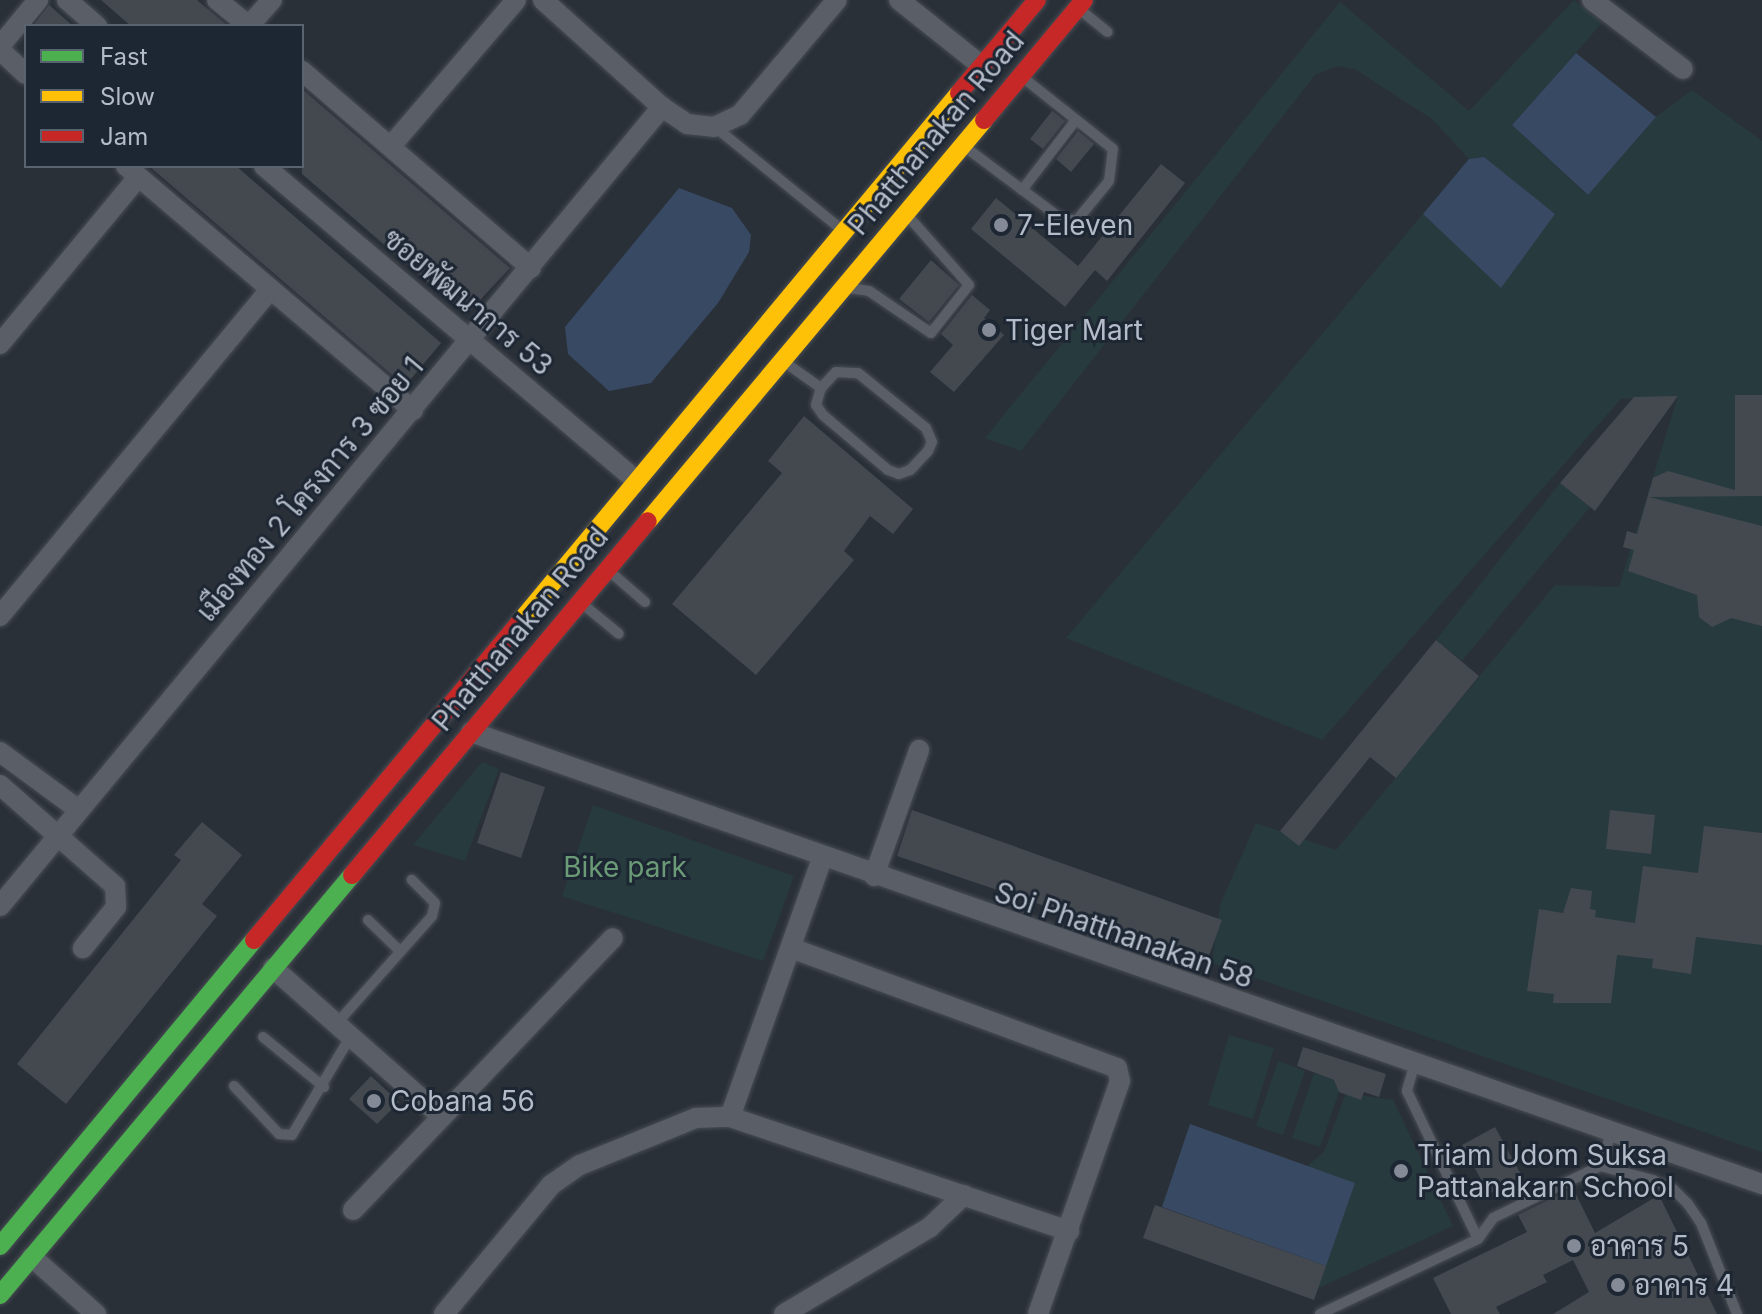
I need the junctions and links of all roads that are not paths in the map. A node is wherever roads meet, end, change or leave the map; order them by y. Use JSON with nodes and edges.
{"nodes":[{"id":1,"x":38,"y":0,"type":"edge"},
{"id":2,"x":67,"y":0,"type":"edge"},
{"id":3,"x":217,"y":0,"type":"edge"},
{"id":4,"x":272,"y":0,"type":"edge"},
{"id":5,"x":516,"y":0,"type":"edge"},
{"id":6,"x":543,"y":0,"type":"edge"},
{"id":7,"x":837,"y":0,"type":"edge"},
{"id":8,"x":899,"y":0,"type":"edge"},
{"id":9,"x":1037,"y":0,"type":"edge"},
{"id":10,"x":1592,"y":0,"type":"edge"},
{"id":11,"x":1077,"y":2,"type":"edge"},
{"id":12,"x":95,"y":24,"type":"edge"},
{"id":13,"x":247,"y":24,"type":"edge"},
{"id":14,"x":251,"y":24,"type":"edge"},
{"id":15,"x":1108,"y":32,"type":"dead end"},
{"id":16,"x":0,"y":48,"type":"edge"},
{"id":17,"x":982,"y":66,"type":"junction"},
{"id":18,"x":1683,"y":69,"type":"dead end"},
{"id":19,"x":24,"y":72,"type":"edge"},
{"id":20,"x":304,"y":73,"type":"edge"},
{"id":21,"x":1021,"y":76,"type":"junction"},
{"id":22,"x":662,"y":107,"type":"junction"},
{"id":23,"x":1076,"y":120,"type":"junction"},
{"id":24,"x":714,"y":127,"type":"junction"},
{"id":25,"x":963,"y":145,"type":"junction"},
{"id":26,"x":391,"y":146,"type":"junction"},
{"id":27,"x":266,"y":168,"type":"edge"},
{"id":28,"x":132,"y":172,"type":"edge"},
{"id":29,"x":1022,"y":190,"type":"junction"},
{"id":30,"x":905,"y":213,"type":"junction"},
{"id":31,"x":844,"y":231,"type":"junction"},
{"id":32,"x":531,"y":268,"type":"junction"},
{"id":33,"x":843,"y":287,"type":"junction"},
{"id":34,"x":269,"y":291,"type":"junction"},
{"id":35,"x":470,"y":340,"type":"junction"},
{"id":36,"x":0,"y":344,"type":"edge"},
{"id":37,"x":782,"y":360,"type":"junction"},
{"id":38,"x":821,"y":388,"type":"junction"},
{"id":39,"x":413,"y":410,"type":"junction"},
{"id":40,"x":636,"y":480,"type":"junction"},
{"id":41,"x":672,"y":493,"type":"junction"},
{"id":42,"x":607,"y":569,"type":"junction"},
{"id":43,"x":580,"y":601,"type":"junction"},
{"id":44,"x":645,"y":602,"type":"dead end"},
{"id":45,"x":0,"y":616,"type":"edge"},
{"id":46,"x":619,"y":634,"type":"dead end"},
{"id":47,"x":446,"y":710,"type":"junction"},
{"id":48,"x":471,"y":732,"type":"junction"},
{"id":49,"x":919,"y":750,"type":"dead end"},
{"id":50,"x":0,"y":752,"type":"edge"},
{"id":51,"x":0,"y":785,"type":"edge"},
{"id":52,"x":79,"y":810,"type":"junction"},
{"id":53,"x":59,"y":835,"type":"junction"},
{"id":54,"x":822,"y":859,"type":"junction"},
{"id":55,"x":874,"y":876,"type":"junction"},
{"id":56,"x":412,"y":880,"type":"dead end"},
{"id":57,"x":0,"y":906,"type":"edge"},
{"id":58,"x":368,"y":920,"type":"dead end"},
{"id":59,"x":613,"y":938,"type":"dead end"},
{"id":60,"x":83,"y":948,"type":"dead end"},
{"id":61,"x":791,"y":948,"type":"junction"},
{"id":62,"x":400,"y":951,"type":"junction"},
{"id":63,"x":273,"y":968,"type":"junction"},
{"id":64,"x":345,"y":1028,"type":"junction"},
{"id":65,"x":263,"y":1037,"type":"dead end"},
{"id":66,"x":1414,"y":1066,"type":"junction"},
{"id":67,"x":234,"y":1086,"type":"dead end"},
{"id":68,"x":324,"y":1087,"type":"junction"},
{"id":69,"x":442,"y":1117,"type":"junction"},
{"id":70,"x":730,"y":1117,"type":"junction"},
{"id":71,"x":1611,"y":1134,"type":"junction"},
{"id":72,"x":1600,"y":1166,"type":"junction"},
{"id":73,"x":1762,"y":1184,"type":"edge"},
{"id":74,"x":964,"y":1195,"type":"junction"},
{"id":75,"x":353,"y":1210,"type":"dead end"},
{"id":76,"x":1069,"y":1231,"type":"junction"},
{"id":77,"x":1478,"y":1239,"type":"junction"},
{"id":78,"x":0,"y":1246,"type":"edge"},
{"id":79,"x":32,"y":1257,"type":"junction"},
{"id":80,"x":0,"y":1295,"type":"edge"},
{"id":81,"x":96,"y":1314,"type":"edge"},
{"id":82,"x":444,"y":1314,"type":"edge"},
{"id":83,"x":784,"y":1314,"type":"edge"},
{"id":84,"x":1038,"y":1314,"type":"edge"},
{"id":85,"x":1320,"y":1314,"type":"edge"},
{"id":86,"x":1737,"y":1314,"type":"edge"}],
"edges":[{"from":1,"to":16,"type":"street"},
{"from":2,"to":12,"type":"street"},
{"from":3,"to":13,"type":"street"},
{"from":4,"to":14,"type":"street"},
{"from":5,"to":26,"type":"street"},
{"from":6,"to":22,"type":"street"},
{"from":7,"to":24,"type":"street"},
{"from":8,"to":17,"type":"street"},
{"from":9,"to":17,"type":"main road","name":"Phatthanakan Road"},
{"from":10,"to":18,"type":"street"},
{"from":11,"to":15,"type":"lane"},
{"from":11,"to":21,"type":"main road","name":"Phatthanakan Road"},
{"from":16,"to":19,"type":"street"},
{"from":17,"to":31,"type":"main road","name":"Phatthanakan Road"},
{"from":20,"to":26,"type":"street"},
{"from":21,"to":23,"type":"lane"},
{"from":21,"to":25,"type":"main road","name":"Phatthanakan Road"},
{"from":22,"to":24,"type":"street"},
{"from":22,"to":32,"type":"street","name":"เมืองทอง 2 โครงการ 3 ซอย 1"},
{"from":23,"to":29,"type":"lane"},
{"from":23,"to":29,"type":"lane"},
{"from":24,"to":31,"type":"lane"},
{"from":25,"to":29,"type":"lane"},
{"from":25,"to":30,"type":"main road","name":"Phatthanakan Road"},
{"from":26,"to":32,"type":"street"},
{"from":27,"to":35,"type":"street","name":"ซอยพัฒนาการ 53"},
{"from":28,"to":34,"type":"street"},
{"from":28,"to":36,"type":"street"},
{"from":30,"to":33,"type":"main road","name":"Phatthanakan Road"},
{"from":30,"to":33,"type":"lane"},
{"from":31,"to":40,"type":"main road","name":"Phatthanakan Road"},
{"from":32,"to":35,"type":"street","name":"เมืองทอง 2 โครงการ 3 ซอย 1"},
{"from":33,"to":37,"type":"main road","name":"Phatthanakan Road"},
{"from":34,"to":39,"type":"street"},
{"from":34,"to":45,"type":"street"},
{"from":35,"to":39,"type":"street","name":"เมืองทอง 2 โครงการ 3 ซอย 1"},
{"from":35,"to":40,"type":"street","name":"ซอยพัฒนาการ 53"},
{"from":37,"to":38,"type":"lane"},
{"from":37,"to":41,"type":"main road","name":"Phatthanakan Road"},
{"from":38,"to":38,"type":"lane"},
{"from":39,"to":52,"type":"street","name":"เมืองทอง 2 โครงการ 3 ซอย 1"},
{"from":40,"to":41,"type":"main road"},
{"from":40,"to":47,"type":"main road","name":"Phatthanakan Road"},
{"from":41,"to":42,"type":"main road","name":"Phatthanakan Road"},
{"from":42,"to":43,"type":"main road","name":"Phatthanakan Road"},
{"from":42,"to":44,"type":"lane"},
{"from":43,"to":46,"type":"lane"},
{"from":43,"to":48,"type":"main road","name":"Phatthanakan Road"},
{"from":47,"to":48,"type":"main road"},
{"from":47,"to":78,"type":"main road","name":"Phatthanakan Road"},
{"from":48,"to":54,"type":"street","name":"Soi Phatthanakan 58"},
{"from":48,"to":63,"type":"main road","name":"Phatthanakan Road"},
{"from":49,"to":55,"type":"street"},
{"from":50,"to":52,"type":"street"},
{"from":51,"to":53,"type":"street"},
{"from":52,"to":53,"type":"street","name":"เมืองทอง 2 โครงการ 3 ซอย 1"},
{"from":53,"to":57,"type":"street","name":"เมืองทอง 2 โครงการ 3 ซอย 1"},
{"from":53,"to":60,"type":"street"},
{"from":54,"to":55,"type":"street","name":"Soi Phatthanakan 58"},
{"from":54,"to":61,"type":"street"},
{"from":55,"to":66,"type":"street","name":"Soi Phatthanakan 58"},
{"from":56,"to":62,"type":"lane"},
{"from":58,"to":62,"type":"lane"},
{"from":59,"to":69,"type":"street"},
{"from":61,"to":70,"type":"street"},
{"from":61,"to":76,"type":"street"},
{"from":62,"to":64,"type":"lane"},
{"from":63,"to":64,"type":"street"},
{"from":63,"to":79,"type":"main road","name":"Phatthanakan Road"},
{"from":64,"to":68,"type":"lane"},
{"from":64,"to":69,"type":"street"},
{"from":65,"to":68,"type":"lane"},
{"from":66,"to":71,"type":"street","name":"Soi Phatthanakan 58"},
{"from":66,"to":77,"type":"lane"},
{"from":67,"to":68,"type":"lane"},
{"from":69,"to":75,"type":"street"},
{"from":70,"to":74,"type":"street"},
{"from":70,"to":82,"type":"street"},
{"from":71,"to":72,"type":"lane"},
{"from":71,"to":73,"type":"street","name":"Soi Phatthanakan 58"},
{"from":72,"to":77,"type":"lane"},
{"from":72,"to":86,"type":"lane"},
{"from":74,"to":76,"type":"street"},
{"from":74,"to":83,"type":"street"},
{"from":76,"to":84,"type":"street"},
{"from":77,"to":85,"type":"lane"},
{"from":79,"to":80,"type":"main road","name":"Phatthanakan Road"},
{"from":79,"to":81,"type":"street"}]}
